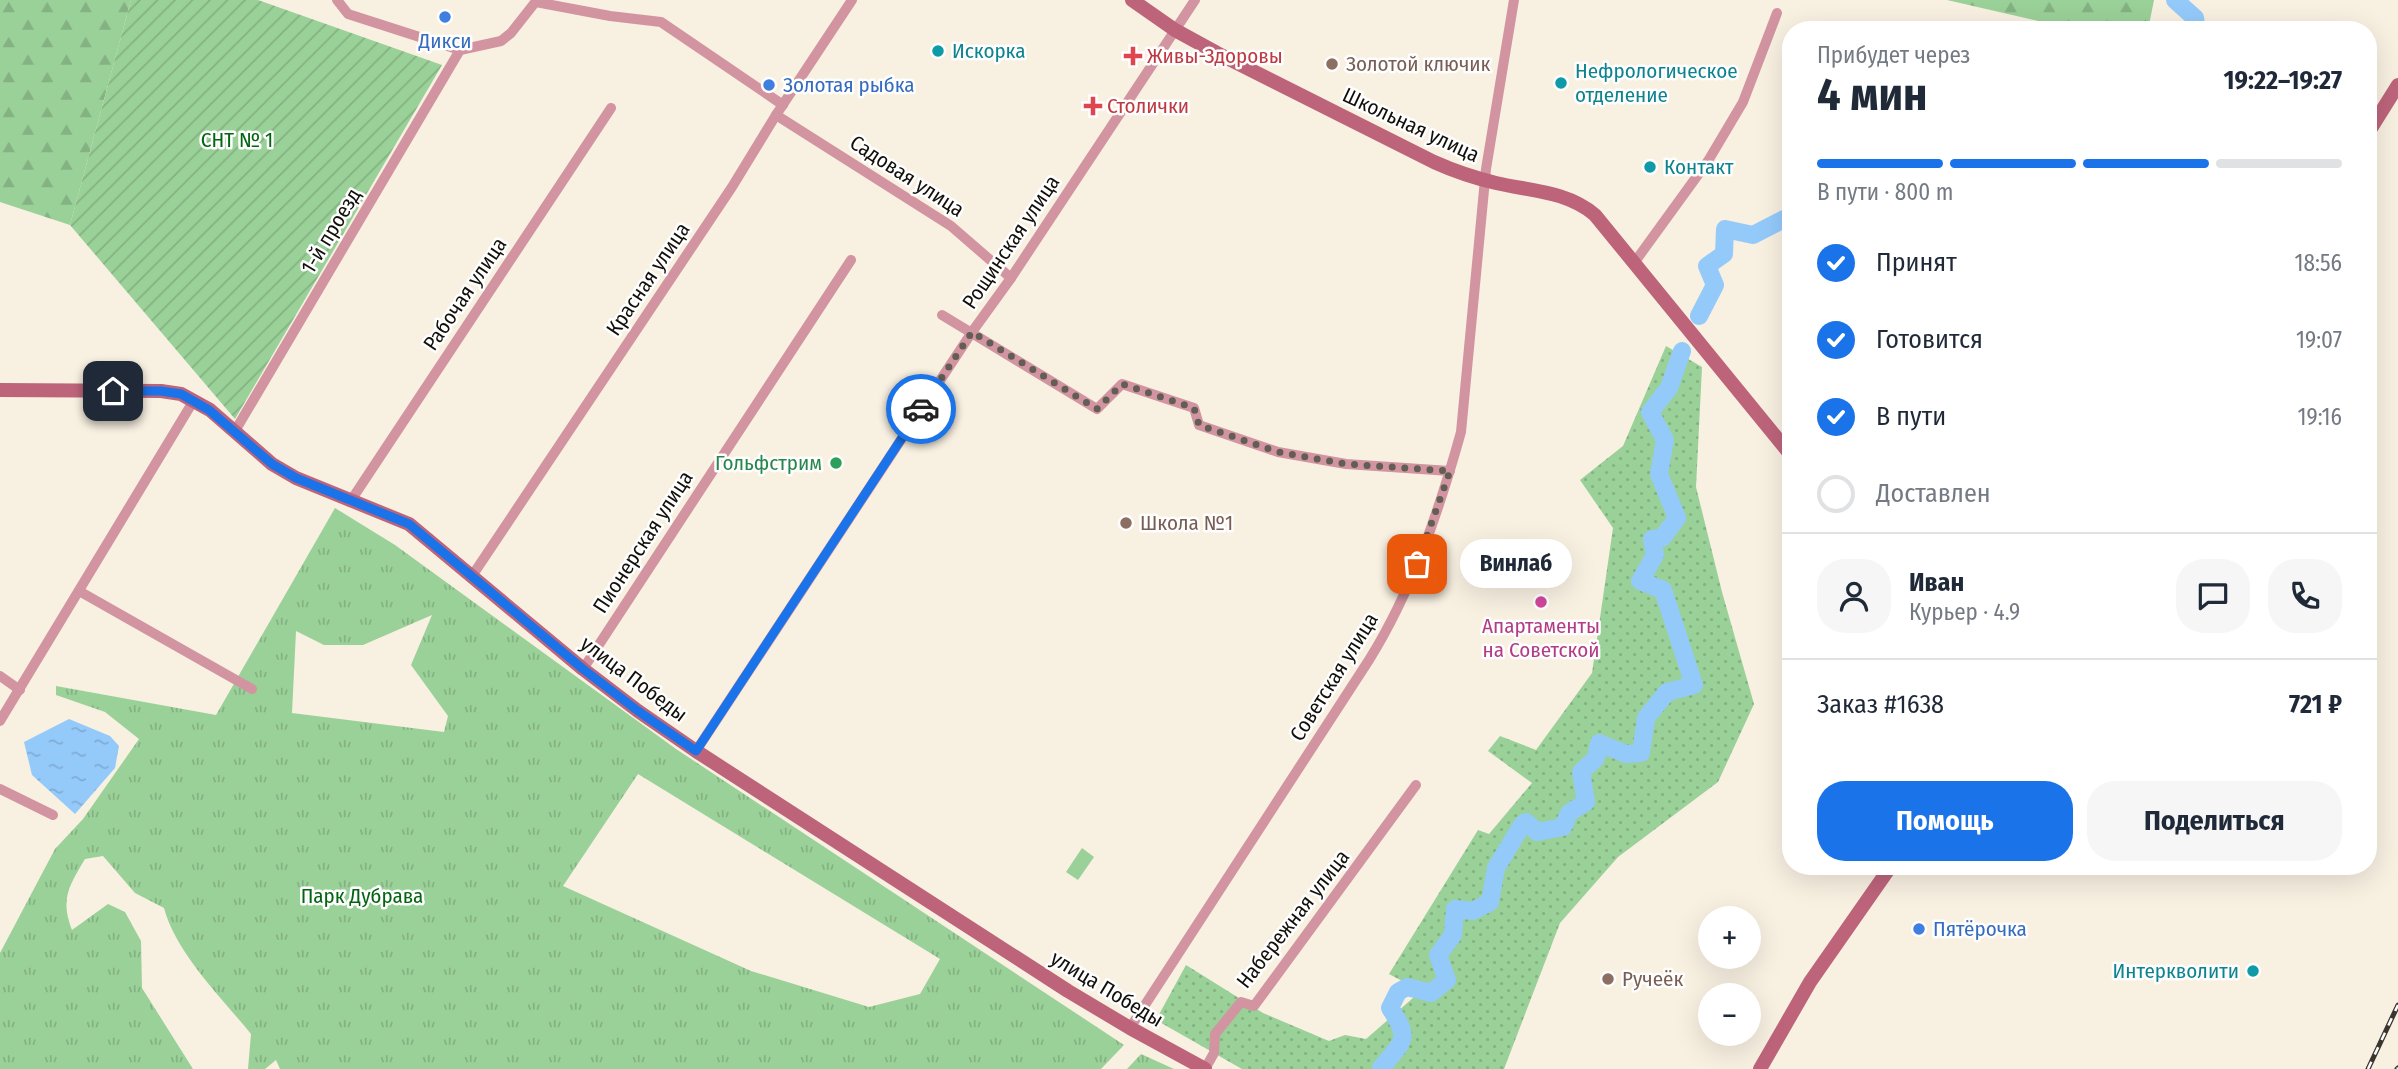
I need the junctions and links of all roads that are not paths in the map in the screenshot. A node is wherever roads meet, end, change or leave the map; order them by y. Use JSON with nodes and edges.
{"nodes":[{"id":1,"x":337,"y":0,"type":"edge"},
{"id":2,"x":852,"y":0,"type":"edge"},
{"id":3,"x":1132,"y":0,"type":"edge"},
{"id":4,"x":1195,"y":0,"type":"edge"},
{"id":5,"x":1514,"y":0,"type":"edge"},
{"id":6,"x":536,"y":1,"type":"edge"},
{"id":7,"x":1777,"y":13,"type":"dead end"},
{"id":8,"x":1175,"y":30,"type":"junction"},
{"id":9,"x":460,"y":50,"type":"junction"},
{"id":10,"x":2398,"y":85,"type":"edge"},
{"id":11,"x":783,"y":105,"type":"junction"},
{"id":12,"x":611,"y":108,"type":"dead end"},
{"id":13,"x":776,"y":115,"type":"junction"},
{"id":14,"x":2377,"y":119,"type":"edge"},
{"id":15,"x":1485,"y":180,"type":"junction"},
{"id":16,"x":851,"y":260,"type":"dead end"},
{"id":17,"x":1634,"y":262,"type":"junction"},
{"id":18,"x":1011,"y":278,"type":"junction"},
{"id":19,"x":942,"y":315,"type":"dead end"},
{"id":20,"x":972,"y":332,"type":"junction"},
{"id":21,"x":0,"y":390,"type":"edge"},
{"id":22,"x":194,"y":400,"type":"junction"},
{"id":23,"x":235,"y":431,"type":"junction"},
{"id":24,"x":1782,"y":444,"type":"edge"},
{"id":25,"x":1450,"y":471,"type":"junction"},
{"id":26,"x":350,"y":502,"type":"junction"},
{"id":27,"x":472,"y":576,"type":"junction"},
{"id":28,"x":79,"y":591,"type":"junction"},
{"id":29,"x":583,"y":669,"type":"junction"},
{"id":30,"x":0,"y":676,"type":"edge"},
{"id":31,"x":252,"y":689,"type":"dead end"},
{"id":32,"x":20,"y":690,"type":"junction"},
{"id":33,"x":0,"y":722,"type":"edge"},
{"id":34,"x":696,"y":751,"type":"junction"},
{"id":35,"x":1416,"y":785,"type":"dead end"},
{"id":36,"x":0,"y":789,"type":"edge"},
{"id":37,"x":53,"y":816,"type":"dead end"},
{"id":38,"x":1885,"y":875,"type":"edge"},
{"id":39,"x":1130,"y":1028,"type":"junction"},
{"id":40,"x":1205,"y":1069,"type":"edge"},
{"id":41,"x":1760,"y":1069,"type":"edge"}],
"edges":[{"from":1,"to":9,"type":"street"},
{"from":2,"to":11,"type":"street","name":"Красная улица"},
{"from":3,"to":8,"type":"main road","name":"Школьная улица"},
{"from":4,"to":8,"type":"street","name":"Рощинская улица"},
{"from":5,"to":15,"type":"street","name":"Советская улица"},
{"from":6,"to":9,"type":"street"},
{"from":6,"to":11,"type":"street"},
{"from":7,"to":17,"type":"street"},
{"from":8,"to":15,"type":"main road","name":"Школьная улица"},
{"from":8,"to":18,"type":"street","name":"Рощинская улица"},
{"from":9,"to":23,"type":"street","name":"1-й проезд"},
{"from":10,"to":14,"type":"main road"},
{"from":11,"to":13,"type":"street","name":"Красная улица"},
{"from":12,"to":26,"type":"street","name":"Рабочая улица"},
{"from":13,"to":18,"type":"street","name":"Садовая улица"},
{"from":13,"to":27,"type":"street","name":"Красная улица"},
{"from":15,"to":17,"type":"main road","name":"Школьная улица"},
{"from":15,"to":25,"type":"street","name":"Советская улица"},
{"from":16,"to":29,"type":"street","name":"Пионерская улица"},
{"from":17,"to":24,"type":"main road","name":"Школьная улица"},
{"from":18,"to":20,"type":"street","name":"Рощинская улица"},
{"from":19,"to":20,"type":"street"},
{"from":20,"to":25,"type":"street"},
{"from":20,"to":34,"type":"street","name":"Рощинская улица"},
{"from":21,"to":22,"type":"main road"},
{"from":22,"to":23,"type":"main road","name":"улица Победы"},
{"from":22,"to":28,"type":"street"},
{"from":23,"to":26,"type":"main road","name":"улица Победы"},
{"from":25,"to":39,"type":"street","name":"Советская улица"},
{"from":26,"to":27,"type":"main road","name":"улица Победы"},
{"from":27,"to":29,"type":"main road","name":"улица Победы"},
{"from":28,"to":31,"type":"street"},
{"from":28,"to":32,"type":"street"},
{"from":29,"to":34,"type":"main road","name":"улица Победы"},
{"from":30,"to":32,"type":"street"},
{"from":32,"to":33,"type":"street"},
{"from":34,"to":39,"type":"main road","name":"улица Победы"},
{"from":35,"to":40,"type":"street","name":"Набережная улица"},
{"from":36,"to":37,"type":"street"},
{"from":38,"to":41,"type":"main road"},
{"from":39,"to":40,"type":"main road","name":"улица Победы"}]}
